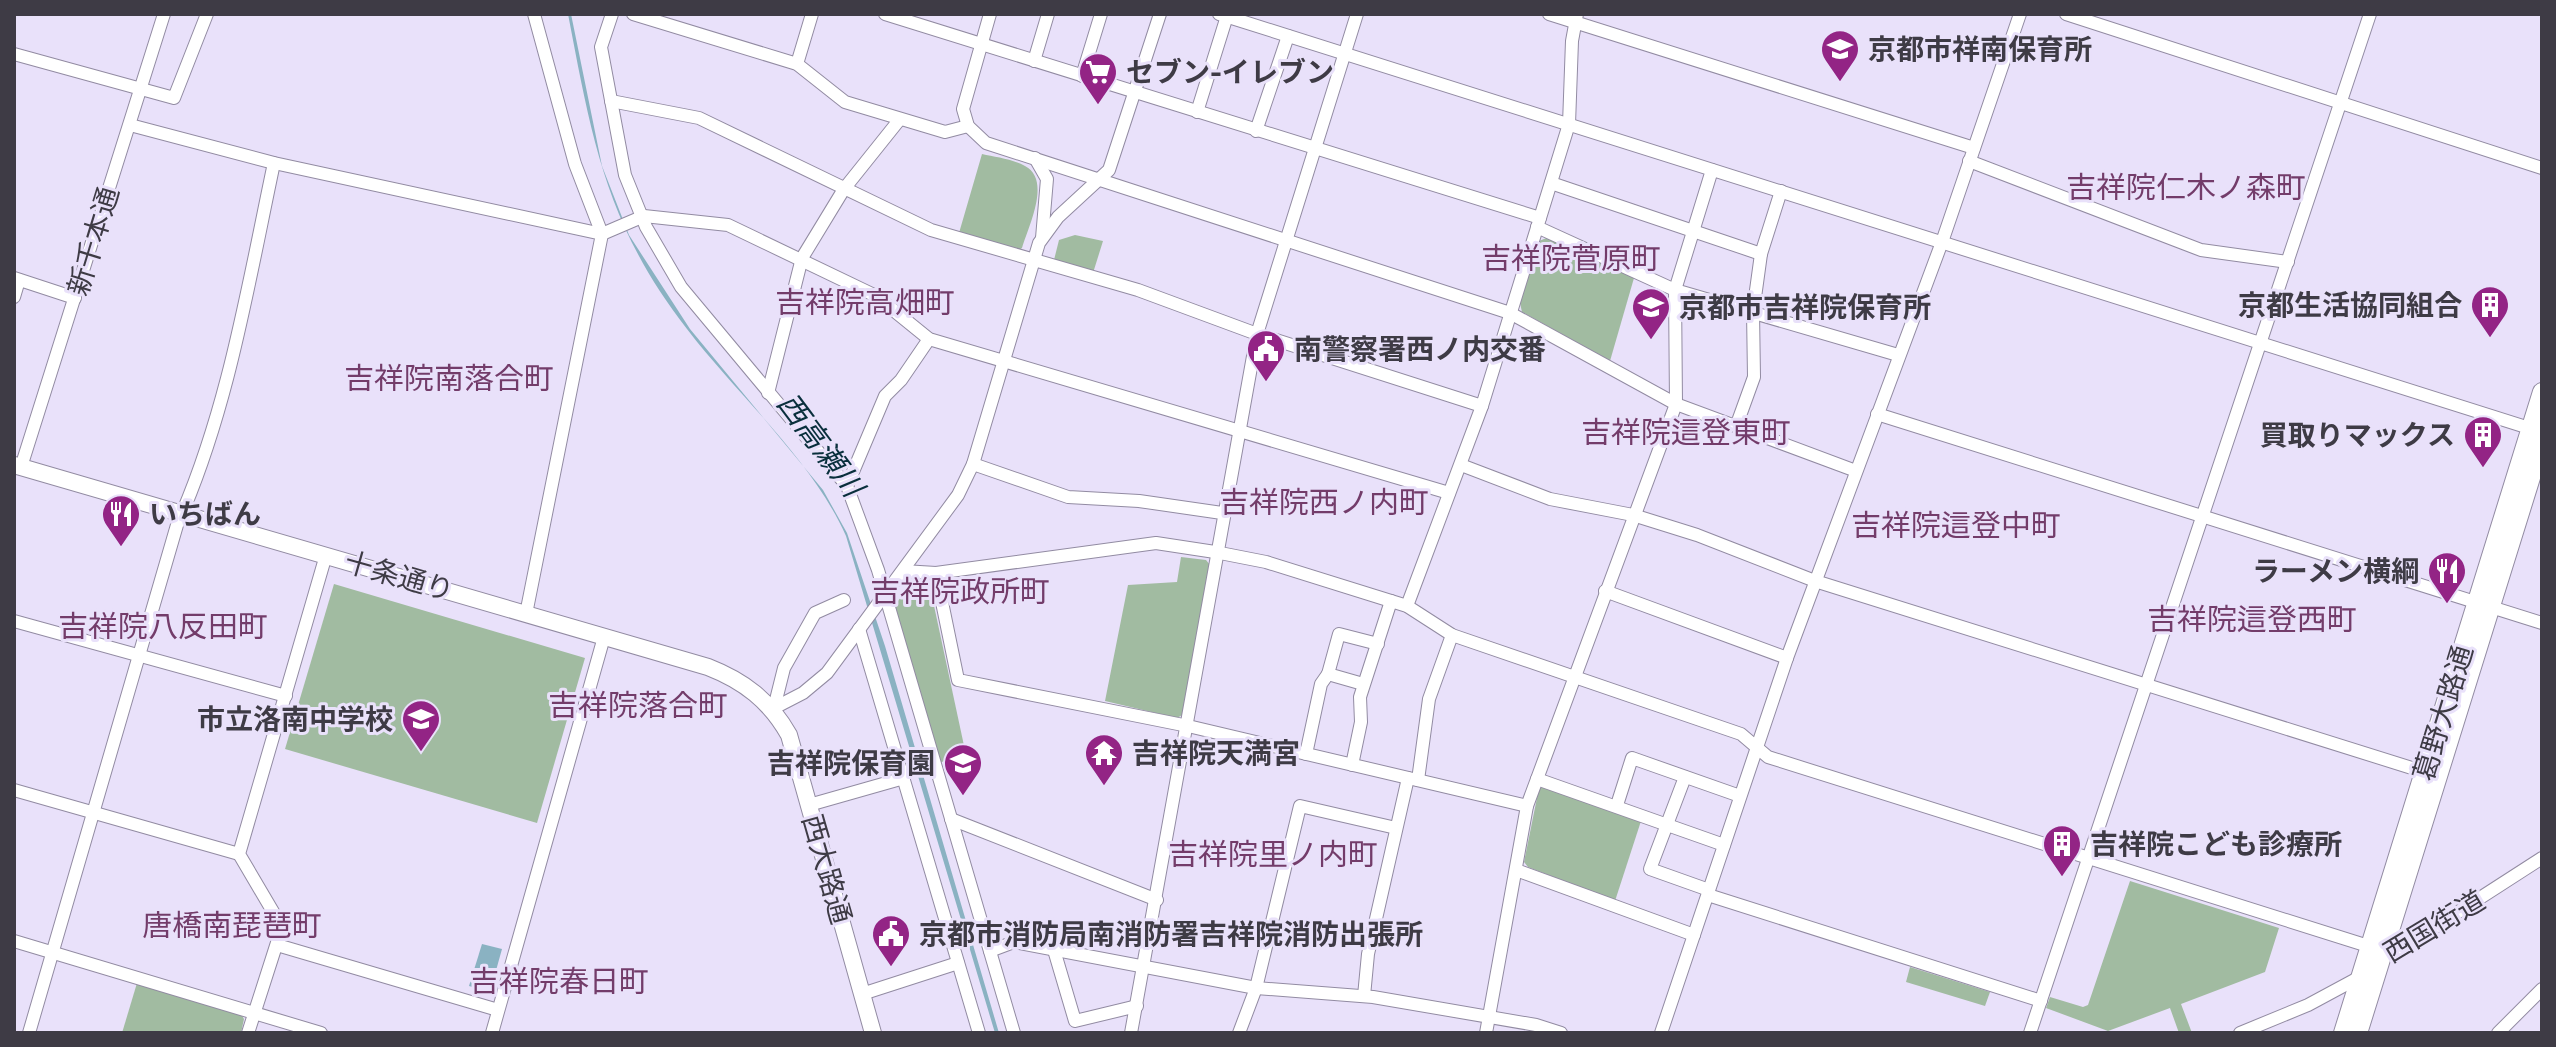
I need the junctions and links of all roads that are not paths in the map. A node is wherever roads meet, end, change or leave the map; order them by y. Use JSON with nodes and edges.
{"nodes":[{"id":1,"x":164,"y":14,"type":"edge"},
{"id":2,"x":207,"y":14,"type":"edge"},
{"id":3,"x":534,"y":14,"type":"edge"},
{"id":4,"x":612,"y":14,"type":"edge"},
{"id":5,"x":633,"y":14,"type":"edge"},
{"id":6,"x":812,"y":14,"type":"edge"},
{"id":7,"x":885,"y":14,"type":"edge"},
{"id":8,"x":990,"y":14,"type":"edge"},
{"id":9,"x":1048,"y":14,"type":"edge"},
{"id":10,"x":1101,"y":14,"type":"edge"},
{"id":11,"x":1160,"y":14,"type":"edge"},
{"id":12,"x":1357,"y":14,"type":"edge"},
{"id":13,"x":1549,"y":14,"type":"edge"},
{"id":14,"x":2020,"y":14,"type":"edge"},
{"id":15,"x":2066,"y":14,"type":"edge"},
{"id":16,"x":2370,"y":14,"type":"edge"},
{"id":17,"x":1223,"y":15,"type":"edge"},
{"id":18,"x":1576,"y":18,"type":"edge"},
{"id":19,"x":1288,"y":36,"type":"junction"},
{"id":20,"x":981,"y":44,"type":"junction"},
{"id":21,"x":14,"y":54,"type":"edge"},
{"id":22,"x":1345,"y":54,"type":"junction"},
{"id":23,"x":1034,"y":61,"type":"junction"},
{"id":24,"x":797,"y":64,"type":"junction"},
{"id":25,"x":1082,"y":76,"type":"junction"},
{"id":26,"x":140,"y":90,"type":"junction"},
{"id":27,"x":1135,"y":92,"type":"junction"},
{"id":28,"x":611,"y":101,"type":"junction"},
{"id":29,"x":2340,"y":104,"type":"junction"},
{"id":30,"x":1197,"y":112,"type":"junction"},
{"id":31,"x":900,"y":119,"type":"junction"},
{"id":32,"x":1569,"y":124,"type":"junction"},
{"id":33,"x":130,"y":125,"type":"junction"},
{"id":34,"x":968,"y":126,"type":"junction"},
{"id":35,"x":1256,"y":131,"type":"junction"},
{"id":36,"x":1312,"y":149,"type":"junction"},
{"id":37,"x":1972,"y":155,"type":"junction"},
{"id":38,"x":1035,"y":158,"type":"junction"},
{"id":39,"x":274,"y":163,"type":"junction"},
{"id":40,"x":2542,"y":168,"type":"edge"},
{"id":41,"x":1712,"y":170,"type":"junction"},
{"id":42,"x":1100,"y":181,"type":"junction"},
{"id":43,"x":1551,"y":183,"type":"junction"},
{"id":44,"x":844,"y":189,"type":"junction"},
{"id":45,"x":1781,"y":191,"type":"junction"},
{"id":46,"x":641,"y":217,"type":"junction"},
{"id":47,"x":1538,"y":223,"type":"junction"},
{"id":48,"x":1693,"y":231,"type":"junction"},
{"id":49,"x":604,"y":233,"type":"junction"},
{"id":50,"x":1042,"y":238,"type":"junction"},
{"id":51,"x":1285,"y":241,"type":"junction"},
{"id":52,"x":1942,"y":242,"type":"junction"},
{"id":53,"x":1761,"y":254,"type":"junction"},
{"id":54,"x":802,"y":258,"type":"junction"},
{"id":55,"x":1034,"y":260,"type":"junction"},
{"id":56,"x":2288,"y":262,"type":"junction"},
{"id":57,"x":17,"y":279,"type":"edge"},
{"id":58,"x":1675,"y":290,"type":"junction"},
{"id":59,"x":14,"y":297,"type":"edge"},
{"id":60,"x":75,"y":298,"type":"junction"},
{"id":61,"x":1753,"y":312,"type":"junction"},
{"id":62,"x":1510,"y":313,"type":"junction"},
{"id":63,"x":1257,"y":334,"type":"junction"},
{"id":64,"x":929,"y":339,"type":"junction"},
{"id":65,"x":2261,"y":344,"type":"junction"},
{"id":66,"x":1898,"y":355,"type":"junction"},
{"id":67,"x":1003,"y":360,"type":"junction"},
{"id":68,"x":2542,"y":392,"type":"edge"},
{"id":69,"x":768,"y":393,"type":"junction"},
{"id":70,"x":1676,"y":404,"type":"junction"},
{"id":71,"x":1482,"y":406,"type":"junction"},
{"id":72,"x":1877,"y":414,"type":"junction"},
{"id":73,"x":1737,"y":424,"type":"junction"},
{"id":74,"x":1238,"y":429,"type":"junction"},
{"id":75,"x":2538,"y":434,"type":"edge"},
{"id":76,"x":973,"y":464,"type":"junction"},
{"id":77,"x":1461,"y":465,"type":"junction"},
{"id":78,"x":17,"y":466,"type":"edge"},
{"id":79,"x":1856,"y":471,"type":"junction"},
{"id":80,"x":847,"y":486,"type":"junction"},
{"id":81,"x":1449,"y":493,"type":"junction"},
{"id":82,"x":182,"y":512,"type":"junction"},
{"id":83,"x":1222,"y":513,"type":"junction"},
{"id":84,"x":1633,"y":515,"type":"junction"},
{"id":85,"x":2202,"y":518,"type":"junction"},
{"id":86,"x":1215,"y":552,"type":"junction"},
{"id":87,"x":326,"y":555,"type":"junction"},
{"id":88,"x":903,"y":571,"type":"junction"},
{"id":89,"x":936,"y":573,"type":"junction"},
{"id":90,"x":1815,"y":581,"type":"junction"},
{"id":91,"x":1605,"y":591,"type":"junction"},
{"id":92,"x":883,"y":598,"type":"junction"},
{"id":93,"x":844,"y":600,"type":"dead end"},
{"id":94,"x":1391,"y":601,"type":"junction"},
{"id":95,"x":1407,"y":606,"type":"junction"},
{"id":96,"x":2483,"y":606,"type":"junction"},
{"id":97,"x":526,"y":614,"type":"junction"},
{"id":98,"x":14,"y":621,"type":"edge"},
{"id":99,"x":2542,"y":623,"type":"edge"},
{"id":100,"x":861,"y":628,"type":"junction"},
{"id":101,"x":1452,"y":635,"type":"junction"},
{"id":102,"x":604,"y":637,"type":"junction"},
{"id":103,"x":1378,"y":644,"type":"junction"},
{"id":104,"x":138,"y":657,"type":"junction"},
{"id":105,"x":1787,"y":658,"type":"junction"},
{"id":106,"x":1328,"y":674,"type":"junction"},
{"id":107,"x":1573,"y":676,"type":"junction"},
{"id":108,"x":1363,"y":684,"type":"junction"},
{"id":109,"x":2146,"y":684,"type":"junction"},
{"id":110,"x":286,"y":696,"type":"junction"},
{"id":111,"x":774,"y":708,"type":"junction"},
{"id":112,"x":1188,"y":726,"type":"junction"},
{"id":113,"x":1756,"y":748,"type":"junction"},
{"id":114,"x":1306,"y":754,"type":"junction"},
{"id":115,"x":1352,"y":765,"type":"junction"},
{"id":116,"x":2431,"y":774,"type":"junction"},
{"id":117,"x":1685,"y":777,"type":"junction"},
{"id":118,"x":904,"y":778,"type":"junction"},
{"id":119,"x":1413,"y":779,"type":"junction"},
{"id":120,"x":1537,"y":779,"type":"junction"},
{"id":121,"x":14,"y":790,"type":"edge"},
{"id":122,"x":1740,"y":796,"type":"junction"},
{"id":123,"x":809,"y":805,"type":"junction"},
{"id":124,"x":1617,"y":805,"type":"junction"},
{"id":125,"x":1527,"y":806,"type":"junction"},
{"id":126,"x":94,"y":813,"type":"junction"},
{"id":127,"x":951,"y":819,"type":"junction"},
{"id":128,"x":1668,"y":824,"type":"junction"},
{"id":129,"x":1396,"y":828,"type":"junction"},
{"id":130,"x":1724,"y":845,"type":"junction"},
{"id":131,"x":239,"y":854,"type":"junction"},
{"id":132,"x":2087,"y":858,"type":"junction"},
{"id":133,"x":2542,"y":858,"type":"edge"},
{"id":134,"x":1516,"y":870,"type":"junction"},
{"id":135,"x":1708,"y":893,"type":"junction"},
{"id":136,"x":1157,"y":900,"type":"junction"},
{"id":137,"x":1694,"y":935,"type":"junction"},
{"id":138,"x":14,"y":941,"type":"edge"},
{"id":139,"x":277,"y":945,"type":"junction"},
{"id":140,"x":2377,"y":948,"type":"junction"},
{"id":141,"x":1054,"y":950,"type":"junction"},
{"id":142,"x":990,"y":951,"type":"junction"},
{"id":143,"x":53,"y":952,"type":"junction"},
{"id":144,"x":958,"y":963,"type":"junction"},
{"id":145,"x":1145,"y":968,"type":"junction"},
{"id":146,"x":2361,"y":976,"type":"junction"},
{"id":147,"x":1256,"y":988,"type":"junction"},
{"id":148,"x":2542,"y":990,"type":"edge"},
{"id":149,"x":862,"y":994,"type":"junction"},
{"id":150,"x":1364,"y":996,"type":"junction"},
{"id":151,"x":2041,"y":1001,"type":"junction"},
{"id":152,"x":1137,"y":1006,"type":"junction"},
{"id":153,"x":498,"y":1010,"type":"junction"},
{"id":154,"x":254,"y":1013,"type":"junction"},
{"id":155,"x":1489,"y":1016,"type":"junction"},
{"id":156,"x":302,"y":1030,"type":"edge"},
{"id":157,"x":29,"y":1033,"type":"edge"},
{"id":158,"x":248,"y":1033,"type":"edge"},
{"id":159,"x":321,"y":1033,"type":"edge"},
{"id":160,"x":492,"y":1033,"type":"edge"},
{"id":161,"x":873,"y":1033,"type":"edge"},
{"id":162,"x":979,"y":1033,"type":"edge"},
{"id":163,"x":1014,"y":1033,"type":"edge"},
{"id":164,"x":1131,"y":1033,"type":"edge"},
{"id":165,"x":1239,"y":1033,"type":"edge"},
{"id":166,"x":1486,"y":1033,"type":"edge"},
{"id":167,"x":1561,"y":1033,"type":"edge"},
{"id":168,"x":1661,"y":1033,"type":"edge"},
{"id":169,"x":2030,"y":1033,"type":"edge"},
{"id":170,"x":2240,"y":1033,"type":"edge"},
{"id":171,"x":2343,"y":1033,"type":"edge"},
{"id":172,"x":2358,"y":1033,"type":"edge"},
{"id":173,"x":2498,"y":1033,"type":"edge"}],
"edges":[{"from":1,"to":26,"type":"street","name":"新千本通"},
{"from":2,"to":26,"type":"street"},
{"from":3,"to":49,"type":"street"},
{"from":4,"to":28,"type":"street"},
{"from":5,"to":24,"type":"street"},
{"from":6,"to":24,"type":"street"},
{"from":7,"to":20,"type":"street"},
{"from":8,"to":20,"type":"street"},
{"from":9,"to":23,"type":"street"},
{"from":10,"to":25,"type":"street"},
{"from":11,"to":27,"type":"street"},
{"from":12,"to":22,"type":"street"},
{"from":13,"to":18,"type":"street"},
{"from":14,"to":37,"type":"street"},
{"from":15,"to":29,"type":"street"},
{"from":16,"to":29,"type":"street"},
{"from":17,"to":19,"type":"street"},
{"from":17,"to":30,"type":"street"},
{"from":18,"to":32,"type":"street"},
{"from":18,"to":37,"type":"street"},
{"from":19,"to":22,"type":"street"},
{"from":19,"to":35,"type":"street"},
{"from":20,"to":23,"type":"street"},
{"from":20,"to":34,"type":"street"},
{"from":21,"to":26,"type":"street"},
{"from":22,"to":32,"type":"street"},
{"from":22,"to":36,"type":"street"},
{"from":23,"to":25,"type":"street"},
{"from":24,"to":31,"type":"street"},
{"from":25,"to":27,"type":"street"},
{"from":26,"to":33,"type":"street","name":"新千本通"},
{"from":27,"to":30,"type":"street"},
{"from":27,"to":42,"type":"street"},
{"from":28,"to":44,"type":"street"},
{"from":28,"to":46,"type":"street"},
{"from":29,"to":40,"type":"street"},
{"from":29,"to":56,"type":"street"},
{"from":30,"to":35,"type":"street"},
{"from":31,"to":34,"type":"street"},
{"from":31,"to":44,"type":"street"},
{"from":32,"to":41,"type":"street"},
{"from":32,"to":43,"type":"street"},
{"from":33,"to":39,"type":"street"},
{"from":33,"to":60,"type":"street","name":"新千本通"},
{"from":34,"to":38,"type":"street"},
{"from":35,"to":36,"type":"street"},
{"from":36,"to":47,"type":"street"},
{"from":36,"to":51,"type":"street"},
{"from":37,"to":52,"type":"street"},
{"from":37,"to":56,"type":"street"},
{"from":38,"to":42,"type":"street"},
{"from":38,"to":50,"type":"street"},
{"from":39,"to":49,"type":"street"},
{"from":39,"to":82,"type":"street"},
{"from":41,"to":45,"type":"street"},
{"from":41,"to":48,"type":"street"},
{"from":42,"to":50,"type":"street"},
{"from":42,"to":51,"type":"street"},
{"from":43,"to":47,"type":"street"},
{"from":43,"to":48,"type":"street"},
{"from":44,"to":54,"type":"street"},
{"from":44,"to":55,"type":"street"},
{"from":45,"to":52,"type":"street"},
{"from":45,"to":53,"type":"street"},
{"from":46,"to":49,"type":"street"},
{"from":46,"to":54,"type":"street"},
{"from":46,"to":69,"type":"street"},
{"from":47,"to":58,"type":"street"},
{"from":47,"to":62,"type":"street"},
{"from":48,"to":53,"type":"street"},
{"from":48,"to":58,"type":"street"},
{"from":49,"to":97,"type":"street"},
{"from":50,"to":55,"type":"street"},
{"from":51,"to":62,"type":"street"},
{"from":51,"to":63,"type":"street"},
{"from":52,"to":65,"type":"street"},
{"from":52,"to":66,"type":"street"},
{"from":53,"to":61,"type":"street"},
{"from":54,"to":64,"type":"street"},
{"from":54,"to":69,"type":"street"},
{"from":55,"to":63,"type":"street"},
{"from":55,"to":67,"type":"street"},
{"from":56,"to":65,"type":"street"},
{"from":57,"to":59,"type":"street"},
{"from":57,"to":60,"type":"street"},
{"from":58,"to":61,"type":"street"},
{"from":58,"to":70,"type":"street"},
{"from":60,"to":78,"type":"street","name":"新千本通"},
{"from":61,"to":66,"type":"street"},
{"from":61,"to":73,"type":"street"},
{"from":62,"to":70,"type":"street"},
{"from":62,"to":71,"type":"street"},
{"from":63,"to":71,"type":"street"},
{"from":63,"to":74,"type":"street"},
{"from":64,"to":67,"type":"street"},
{"from":64,"to":80,"type":"street"},
{"from":65,"to":75,"type":"street"},
{"from":65,"to":85,"type":"street"},
{"from":66,"to":72,"type":"street"},
{"from":67,"to":74,"type":"street"},
{"from":67,"to":76,"type":"street"},
{"from":68,"to":75,"type":"highway","name":"葛野大路通"},
{"from":69,"to":80,"type":"street"},
{"from":70,"to":73,"type":"street"},
{"from":70,"to":84,"type":"street"},
{"from":71,"to":77,"type":"street"},
{"from":72,"to":79,"type":"street"},
{"from":72,"to":85,"type":"street"},
{"from":73,"to":79,"type":"street"},
{"from":74,"to":81,"type":"street"},
{"from":74,"to":83,"type":"street"},
{"from":75,"to":96,"type":"highway","name":"葛野大路通"},
{"from":76,"to":83,"type":"street"},
{"from":76,"to":88,"type":"street"},
{"from":77,"to":81,"type":"street"},
{"from":77,"to":84,"type":"street"},
{"from":78,"to":82,"type":"main road","name":"十条通り"},
{"from":79,"to":90,"type":"street"},
{"from":80,"to":92,"type":"street"},
{"from":81,"to":95,"type":"street"},
{"from":82,"to":87,"type":"main road","name":"十条通り"},
{"from":82,"to":104,"type":"street"},
{"from":83,"to":86,"type":"street"},
{"from":84,"to":90,"type":"street"},
{"from":84,"to":91,"type":"street"},
{"from":85,"to":96,"type":"street"},
{"from":85,"to":109,"type":"street"},
{"from":86,"to":89,"type":"street"},
{"from":86,"to":94,"type":"street"},
{"from":86,"to":112,"type":"street"},
{"from":87,"to":97,"type":"main road","name":"十条通り"},
{"from":87,"to":110,"type":"street"},
{"from":88,"to":89,"type":"street"},
{"from":88,"to":92,"type":"street"},
{"from":89,"to":112,"type":"street"},
{"from":90,"to":105,"type":"street"},
{"from":90,"to":109,"type":"street"},
{"from":91,"to":105,"type":"street"},
{"from":91,"to":107,"type":"street"},
{"from":92,"to":100,"type":"street"},
{"from":92,"to":127,"type":"street"},
{"from":93,"to":111,"type":"street"},
{"from":94,"to":95,"type":"street"},
{"from":94,"to":103,"type":"street"},
{"from":95,"to":101,"type":"street"},
{"from":96,"to":99,"type":"street"},
{"from":96,"to":116,"type":"highway","name":"葛野大路通"},
{"from":97,"to":102,"type":"main road","name":"十条通り"},
{"from":98,"to":104,"type":"street"},
{"from":100,"to":111,"type":"street"},
{"from":100,"to":118,"type":"street"},
{"from":101,"to":107,"type":"street"},
{"from":101,"to":119,"type":"street"},
{"from":102,"to":111,"type":"main road","name":"十条通り"},
{"from":102,"to":153,"type":"street"},
{"from":103,"to":106,"type":"street"},
{"from":103,"to":108,"type":"street"},
{"from":104,"to":110,"type":"street"},
{"from":104,"to":126,"type":"street"},
{"from":105,"to":113,"type":"street"},
{"from":106,"to":108,"type":"street"},
{"from":106,"to":114,"type":"street"},
{"from":107,"to":113,"type":"street"},
{"from":107,"to":120,"type":"street"},
{"from":108,"to":115,"type":"street"},
{"from":109,"to":116,"type":"street"},
{"from":109,"to":132,"type":"street"},
{"from":110,"to":131,"type":"street"},
{"from":111,"to":123,"type":"main road","name":"西大路通"},
{"from":112,"to":114,"type":"street"},
{"from":112,"to":136,"type":"street"},
{"from":113,"to":122,"type":"street"},
{"from":113,"to":132,"type":"street"},
{"from":114,"to":115,"type":"street"},
{"from":115,"to":119,"type":"street"},
{"from":116,"to":140,"type":"highway","name":"葛野大路通"},
{"from":117,"to":122,"type":"street"},
{"from":117,"to":124,"type":"street"},
{"from":117,"to":128,"type":"street"},
{"from":118,"to":123,"type":"street"},
{"from":118,"to":144,"type":"street"},
{"from":119,"to":125,"type":"street"},
{"from":119,"to":129,"type":"street"},
{"from":120,"to":124,"type":"street"},
{"from":120,"to":125,"type":"street"},
{"from":121,"to":126,"type":"street"},
{"from":122,"to":130,"type":"street"},
{"from":123,"to":149,"type":"main road","name":"西大路通"},
{"from":124,"to":128,"type":"street"},
{"from":125,"to":134,"type":"street"},
{"from":126,"to":131,"type":"street"},
{"from":126,"to":143,"type":"street"},
{"from":127,"to":136,"type":"street"},
{"from":127,"to":142,"type":"street"},
{"from":128,"to":130,"type":"street"},
{"from":128,"to":135,"type":"street"},
{"from":129,"to":147,"type":"street"},
{"from":129,"to":150,"type":"street"},
{"from":130,"to":135,"type":"street"},
{"from":131,"to":139,"type":"street"},
{"from":132,"to":140,"type":"street"},
{"from":132,"to":151,"type":"street"},
{"from":133,"to":140,"type":"street","name":"西国街道"},
{"from":134,"to":137,"type":"street"},
{"from":134,"to":155,"type":"street"},
{"from":135,"to":137,"type":"street"},
{"from":135,"to":151,"type":"street"},
{"from":136,"to":145,"type":"street"},
{"from":137,"to":168,"type":"street"},
{"from":138,"to":143,"type":"street"},
{"from":139,"to":153,"type":"street"},
{"from":139,"to":154,"type":"street"},
{"from":140,"to":146,"type":"highway","name":"葛野大路通"},
{"from":140,"to":172,"type":"highway","name":"葛野大路通"},
{"from":141,"to":142,"type":"street"},
{"from":141,"to":145,"type":"street"},
{"from":141,"to":152,"type":"street"},
{"from":142,"to":163,"type":"street"},
{"from":143,"to":154,"type":"street"},
{"from":143,"to":157,"type":"street"},
{"from":144,"to":149,"type":"street"},
{"from":144,"to":162,"type":"street"},
{"from":145,"to":147,"type":"street"},
{"from":145,"to":152,"type":"street"},
{"from":146,"to":170,"type":"street","name":"西国街道"},
{"from":146,"to":171,"type":"highway","name":"葛野大路通"},
{"from":147,"to":150,"type":"street"},
{"from":147,"to":165,"type":"street"},
{"from":148,"to":173,"type":"street"},
{"from":149,"to":161,"type":"main road","name":"西大路通"},
{"from":150,"to":155,"type":"street"},
{"from":151,"to":169,"type":"street"},
{"from":152,"to":164,"type":"street"},
{"from":153,"to":160,"type":"street"},
{"from":154,"to":156,"type":"street"},
{"from":154,"to":158,"type":"street"},
{"from":155,"to":166,"type":"street"},
{"from":155,"to":167,"type":"street"},
{"from":156,"to":159,"type":"street"}]}
